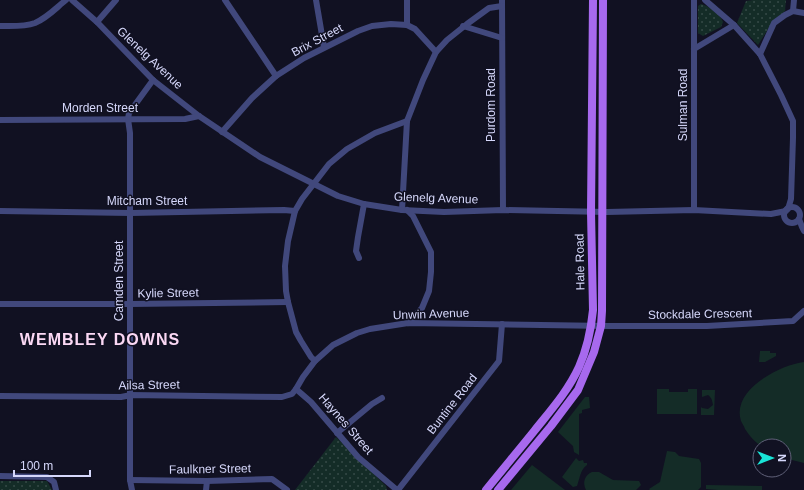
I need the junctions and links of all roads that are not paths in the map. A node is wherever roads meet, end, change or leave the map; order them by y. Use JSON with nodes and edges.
{"nodes":[{"id":1,"x":66,"y":0,"type":"edge"},
{"id":2,"x":72,"y":0,"type":"edge"},
{"id":3,"x":116,"y":0,"type":"edge"},
{"id":4,"x":225,"y":0,"type":"edge"},
{"id":5,"x":316,"y":0,"type":"edge"},
{"id":6,"x":407,"y":0,"type":"edge"},
{"id":7,"x":593,"y":0,"type":"edge"},
{"id":8,"x":603,"y":0,"type":"edge"},
{"id":9,"x":694,"y":0,"type":"edge"},
{"id":10,"x":705,"y":0,"type":"edge"},
{"id":11,"x":794,"y":0,"type":"edge"},
{"id":12,"x":502,"y":3,"type":"edge"},
{"id":13,"x":793,"y":11,"type":"junction"},
{"id":14,"x":804,"y":13,"type":"edge"},
{"id":15,"x":97,"y":22,"type":"junction"},
{"id":16,"x":407,"y":25,"type":"junction"},
{"id":17,"x":734,"y":25,"type":"junction"},
{"id":18,"x":0,"y":26,"type":"edge"},
{"id":19,"x":463,"y":26,"type":"junction"},
{"id":20,"x":502,"y":38,"type":"junction"},
{"id":21,"x":324,"y":47,"type":"junction"},
{"id":22,"x":694,"y":49,"type":"junction"},
{"id":23,"x":436,"y":52,"type":"junction"},
{"id":24,"x":760,"y":54,"type":"junction"},
{"id":25,"x":276,"y":76,"type":"junction"},
{"id":26,"x":154,"y":80,"type":"junction"},
{"id":27,"x":200,"y":116,"type":"junction"},
{"id":28,"x":128,"y":119,"type":"junction"},
{"id":29,"x":0,"y":120,"type":"edge"},
{"id":30,"x":408,"y":121,"type":"junction"},
{"id":31,"x":222,"y":132,"type":"junction"},
{"id":32,"x":313,"y":183,"type":"junction"},
{"id":33,"x":364,"y":204,"type":"junction"},
{"id":34,"x":405,"y":210,"type":"junction"},
{"id":35,"x":503,"y":210,"type":"junction"},
{"id":36,"x":694,"y":210,"type":"junction"},
{"id":37,"x":794,"y":210,"type":"edge"},
{"id":38,"x":0,"y":211,"type":"edge"},
{"id":39,"x":295,"y":211,"type":"junction"},
{"id":40,"x":591,"y":212,"type":"junction"},
{"id":41,"x":602,"y":212,"type":"junction"},
{"id":42,"x":131,"y":213,"type":"junction"},
{"id":43,"x":772,"y":214,"type":"junction"},
{"id":44,"x":801,"y":218,"type":"edge"},
{"id":45,"x":786,"y":219,"type":"junction"},
{"id":46,"x":793,"y":223,"type":"junction"},
{"id":47,"x":803,"y":229,"type":"edge"},
{"id":48,"x":359,"y":258,"type":"dead end"},
{"id":49,"x":288,"y":302,"type":"junction"},
{"id":50,"x":0,"y":304,"type":"edge"},
{"id":51,"x":130,"y":304,"type":"junction"},
{"id":52,"x":804,"y":311,"type":"edge"},
{"id":53,"x":408,"y":323,"type":"junction"},
{"id":54,"x":502,"y":324,"type":"junction"},
{"id":55,"x":592,"y":325,"type":"junction"},
{"id":56,"x":601,"y":326,"type":"junction"},
{"id":57,"x":315,"y":361,"type":"junction"},
{"id":58,"x":296,"y":389,"type":"junction"},
{"id":59,"x":131,"y":395,"type":"junction"},
{"id":60,"x":0,"y":396,"type":"edge"},
{"id":61,"x":382,"y":398,"type":"dead end"},
{"id":62,"x":337,"y":433,"type":"junction"},
{"id":63,"x":0,"y":476,"type":"edge"},
{"id":64,"x":130,"y":480,"type":"junction"},
{"id":65,"x":207,"y":481,"type":"junction"},
{"id":66,"x":56,"y":490,"type":"edge"},
{"id":67,"x":132,"y":490,"type":"edge"},
{"id":68,"x":206,"y":490,"type":"edge"},
{"id":69,"x":287,"y":490,"type":"edge"},
{"id":70,"x":398,"y":490,"type":"edge"},
{"id":71,"x":486,"y":490,"type":"edge"},
{"id":72,"x":498,"y":490,"type":"edge"}],
"edges":[{"from":1,"to":18,"type":"street"},
{"from":2,"to":15,"type":"street","name":"Glenelg Avenue"},
{"from":3,"to":15,"type":"street"},
{"from":4,"to":25,"type":"street"},
{"from":5,"to":21,"type":"street"},
{"from":6,"to":16,"type":"street"},
{"from":7,"to":40,"type":"main road","name":"Hale Road"},
{"from":8,"to":41,"type":"main road","name":"Hale Road"},
{"from":9,"to":22,"type":"street","name":"Sulman Road"},
{"from":10,"to":17,"type":"street"},
{"from":11,"to":13,"type":"street"},
{"from":12,"to":19,"type":"street"},
{"from":12,"to":20,"type":"street","name":"Purdom Road"},
{"from":13,"to":14,"type":"street"},
{"from":13,"to":24,"type":"street"},
{"from":15,"to":26,"type":"street","name":"Glenelg Avenue"},
{"from":16,"to":21,"type":"street","name":"Brix Street"},
{"from":16,"to":23,"type":"street"},
{"from":17,"to":22,"type":"street"},
{"from":17,"to":24,"type":"street"},
{"from":19,"to":20,"type":"street"},
{"from":19,"to":23,"type":"street"},
{"from":20,"to":35,"type":"street","name":"Purdom Road"},
{"from":21,"to":25,"type":"street","name":"Brix Street"},
{"from":22,"to":36,"type":"street","name":"Sulman Road"},
{"from":23,"to":30,"type":"street"},
{"from":24,"to":37,"type":"street"},
{"from":25,"to":31,"type":"street","name":"Brix Street"},
{"from":26,"to":27,"type":"street","name":"Glenelg Avenue"},
{"from":26,"to":28,"type":"street"},
{"from":27,"to":28,"type":"street","name":"Morden Street"},
{"from":27,"to":31,"type":"street","name":"Glenelg Avenue"},
{"from":28,"to":29,"type":"street","name":"Morden Street"},
{"from":28,"to":42,"type":"street","name":"Camden Street"},
{"from":30,"to":32,"type":"street"},
{"from":30,"to":34,"type":"street"},
{"from":31,"to":32,"type":"street","name":"Glenelg Avenue"},
{"from":32,"to":33,"type":"street","name":"Glenelg Avenue"},
{"from":32,"to":39,"type":"street"},
{"from":33,"to":34,"type":"street","name":"Glenelg Avenue"},
{"from":33,"to":48,"type":"street"},
{"from":34,"to":35,"type":"street","name":"Glenelg Avenue"},
{"from":34,"to":53,"type":"street"},
{"from":35,"to":40,"type":"street","name":"Glenelg Avenue"},
{"from":36,"to":41,"type":"street","name":"Glenelg Avenue"},
{"from":36,"to":43,"type":"street","name":"Glenelg Avenue"},
{"from":37,"to":43,"type":"street","name":"Glenelg Avenue"},
{"from":37,"to":44,"type":"street"},
{"from":37,"to":45,"type":"street"},
{"from":38,"to":42,"type":"street","name":"Mitcham Street"},
{"from":39,"to":42,"type":"street","name":"Mitcham Street"},
{"from":39,"to":49,"type":"street"},
{"from":40,"to":41,"type":"street","name":"Glenelg Avenue"},
{"from":40,"to":55,"type":"main road","name":"Hale Road"},
{"from":41,"to":56,"type":"main road","name":"Hale Road"},
{"from":42,"to":51,"type":"street","name":"Camden Street"},
{"from":43,"to":45,"type":"street","name":"Glenelg Avenue"},
{"from":44,"to":46,"type":"street"},
{"from":44,"to":47,"type":"street"},
{"from":45,"to":46,"type":"street","name":"Glenelg Avenue"},
{"from":46,"to":47,"type":"street"},
{"from":49,"to":51,"type":"street","name":"Kylie Street"},
{"from":49,"to":57,"type":"street"},
{"from":50,"to":51,"type":"street","name":"Kylie Street"},
{"from":51,"to":59,"type":"street","name":"Camden Street"},
{"from":52,"to":56,"type":"street","name":"Stockdale Crescent"},
{"from":53,"to":54,"type":"street","name":"Unwin Avenue"},
{"from":53,"to":57,"type":"street","name":"Unwin Avenue"},
{"from":54,"to":55,"type":"street","name":"Unwin Avenue"},
{"from":54,"to":70,"type":"street","name":"Buntine Road"},
{"from":55,"to":56,"type":"street","name":"Stockdale Crescent"},
{"from":55,"to":71,"type":"main road","name":"Hale Road"},
{"from":56,"to":72,"type":"main road","name":"Hale Road"},
{"from":57,"to":58,"type":"street","name":"Unwin Avenue"},
{"from":58,"to":59,"type":"street","name":"Ailsa Street"},
{"from":58,"to":62,"type":"street","name":"Haynes Street"},
{"from":59,"to":60,"type":"street","name":"Ailsa Street"},
{"from":59,"to":64,"type":"street","name":"Camden Street"},
{"from":61,"to":62,"type":"street"},
{"from":62,"to":70,"type":"street","name":"Haynes Street"},
{"from":63,"to":66,"type":"street"},
{"from":64,"to":65,"type":"street","name":"Faulkner Street"},
{"from":64,"to":67,"type":"street","name":"Camden Street"},
{"from":65,"to":68,"type":"street"},
{"from":65,"to":69,"type":"street","name":"Faulkner Street"}]}
